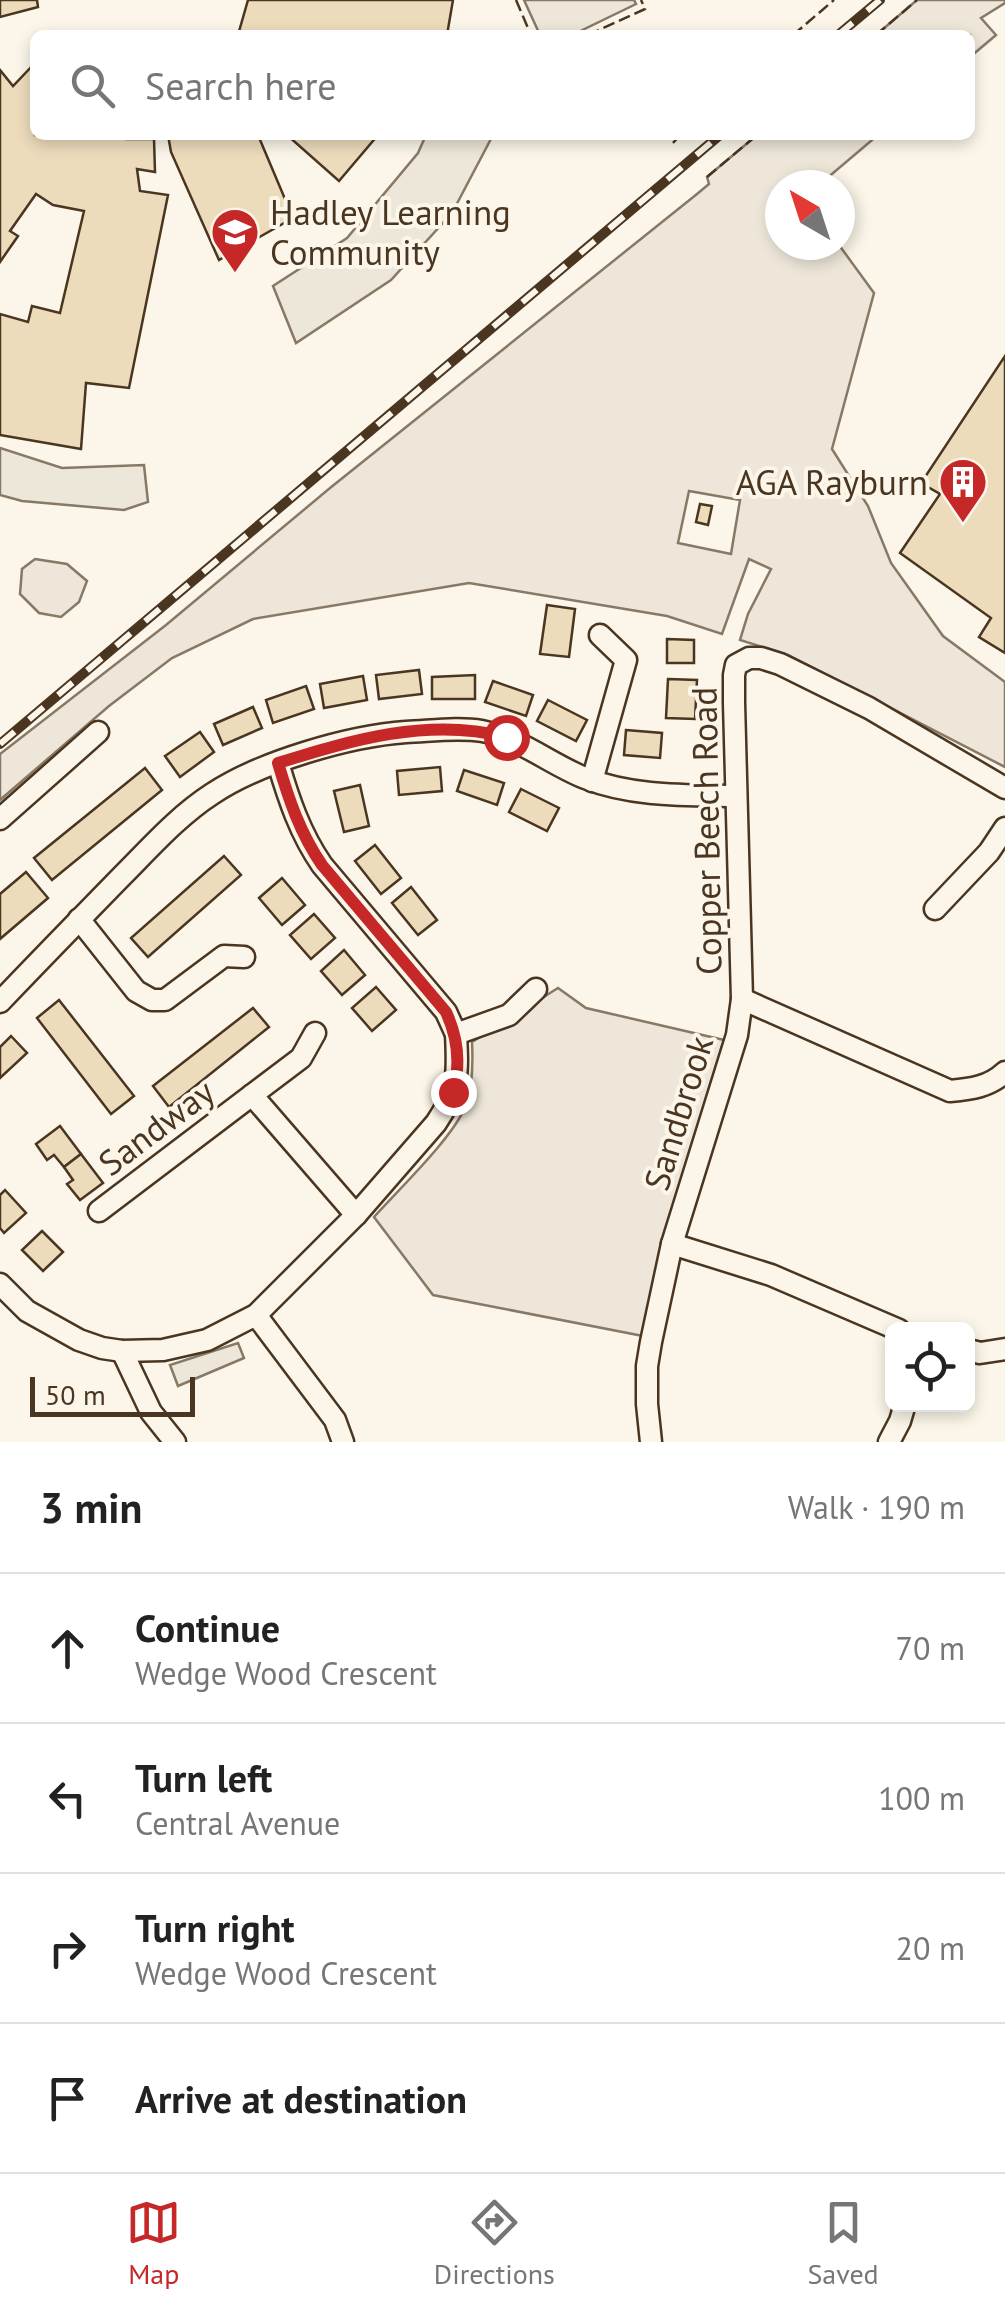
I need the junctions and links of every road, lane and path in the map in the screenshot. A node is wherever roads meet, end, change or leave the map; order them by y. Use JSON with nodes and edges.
{"nodes":[{"id":1,"x":600,"y":635,"type":"dead end"},
{"id":2,"x":98,"y":732,"type":"dead end"},
{"id":3,"x":278,"y":763,"type":"junction"},
{"id":4,"x":592,"y":781,"type":"junction"},
{"id":5,"x":1005,"y":788,"type":"edge"},
{"id":6,"x":736,"y":796,"type":"junction"},
{"id":7,"x":0,"y":818,"type":"edge"},
{"id":8,"x":1005,"y":828,"type":"edge"},
{"id":9,"x":935,"y":909,"type":"dead end"},
{"id":10,"x":79,"y":920,"type":"junction"},
{"id":11,"x":244,"y":957,"type":"dead end"},
{"id":12,"x":536,"y":990,"type":"dead end"},
{"id":13,"x":742,"y":999,"type":"junction"},
{"id":14,"x":0,"y":1002,"type":"edge"},
{"id":15,"x":316,"y":1032,"type":"dead end"},
{"id":16,"x":456,"y":1034,"type":"junction"},
{"id":17,"x":1005,"y":1072,"type":"edge"},
{"id":18,"x":252,"y":1095,"type":"junction"},
{"id":19,"x":100,"y":1211,"type":"dead end"},
{"id":20,"x":356,"y":1215,"type":"junction"},
{"id":21,"x":672,"y":1244,"type":"junction"},
{"id":22,"x":0,"y":1284,"type":"edge"},
{"id":23,"x":256,"y":1315,"type":"junction"},
{"id":24,"x":885,"y":1324,"type":"edge"},
{"id":25,"x":1005,"y":1349,"type":"edge"},
{"id":26,"x":122,"y":1351,"type":"junction"},
{"id":27,"x":975,"y":1352,"type":"edge"},
{"id":28,"x":903,"y":1412,"type":"edge"},
{"id":29,"x":175,"y":1442,"type":"edge"},
{"id":30,"x":343,"y":1442,"type":"edge"},
{"id":31,"x":651,"y":1442,"type":"edge"},
{"id":32,"x":890,"y":1442,"type":"edge"}],
"edges":[{"from":1,"to":4,"type":"street"},
{"from":2,"to":7,"type":"street"},
{"from":3,"to":4,"type":"street"},
{"from":3,"to":10,"type":"street"},
{"from":3,"to":16,"type":"street"},
{"from":4,"to":6,"type":"street"},
{"from":5,"to":6,"type":"street","name":"Copper Beech Road"},
{"from":6,"to":13,"type":"street","name":"Copper Beech Road"},
{"from":8,"to":9,"type":"street"},
{"from":10,"to":11,"type":"street"},
{"from":10,"to":14,"type":"street"},
{"from":12,"to":16,"type":"street"},
{"from":13,"to":17,"type":"street"},
{"from":13,"to":21,"type":"street","name":"Sandbrook"},
{"from":15,"to":18,"type":"street","name":"Sandway"},
{"from":16,"to":20,"type":"street"},
{"from":18,"to":19,"type":"street","name":"Sandway"},
{"from":18,"to":20,"type":"street","name":"Sandway"},
{"from":20,"to":23,"type":"street"},
{"from":21,"to":24,"type":"street","name":"Sandbrook"},
{"from":21,"to":31,"type":"street","name":"Sandbrook"},
{"from":22,"to":26,"type":"street"},
{"from":23,"to":26,"type":"street"},
{"from":23,"to":30,"type":"street"},
{"from":25,"to":27,"type":"street"},
{"from":26,"to":29,"type":"street"},
{"from":28,"to":32,"type":"street"}]}
